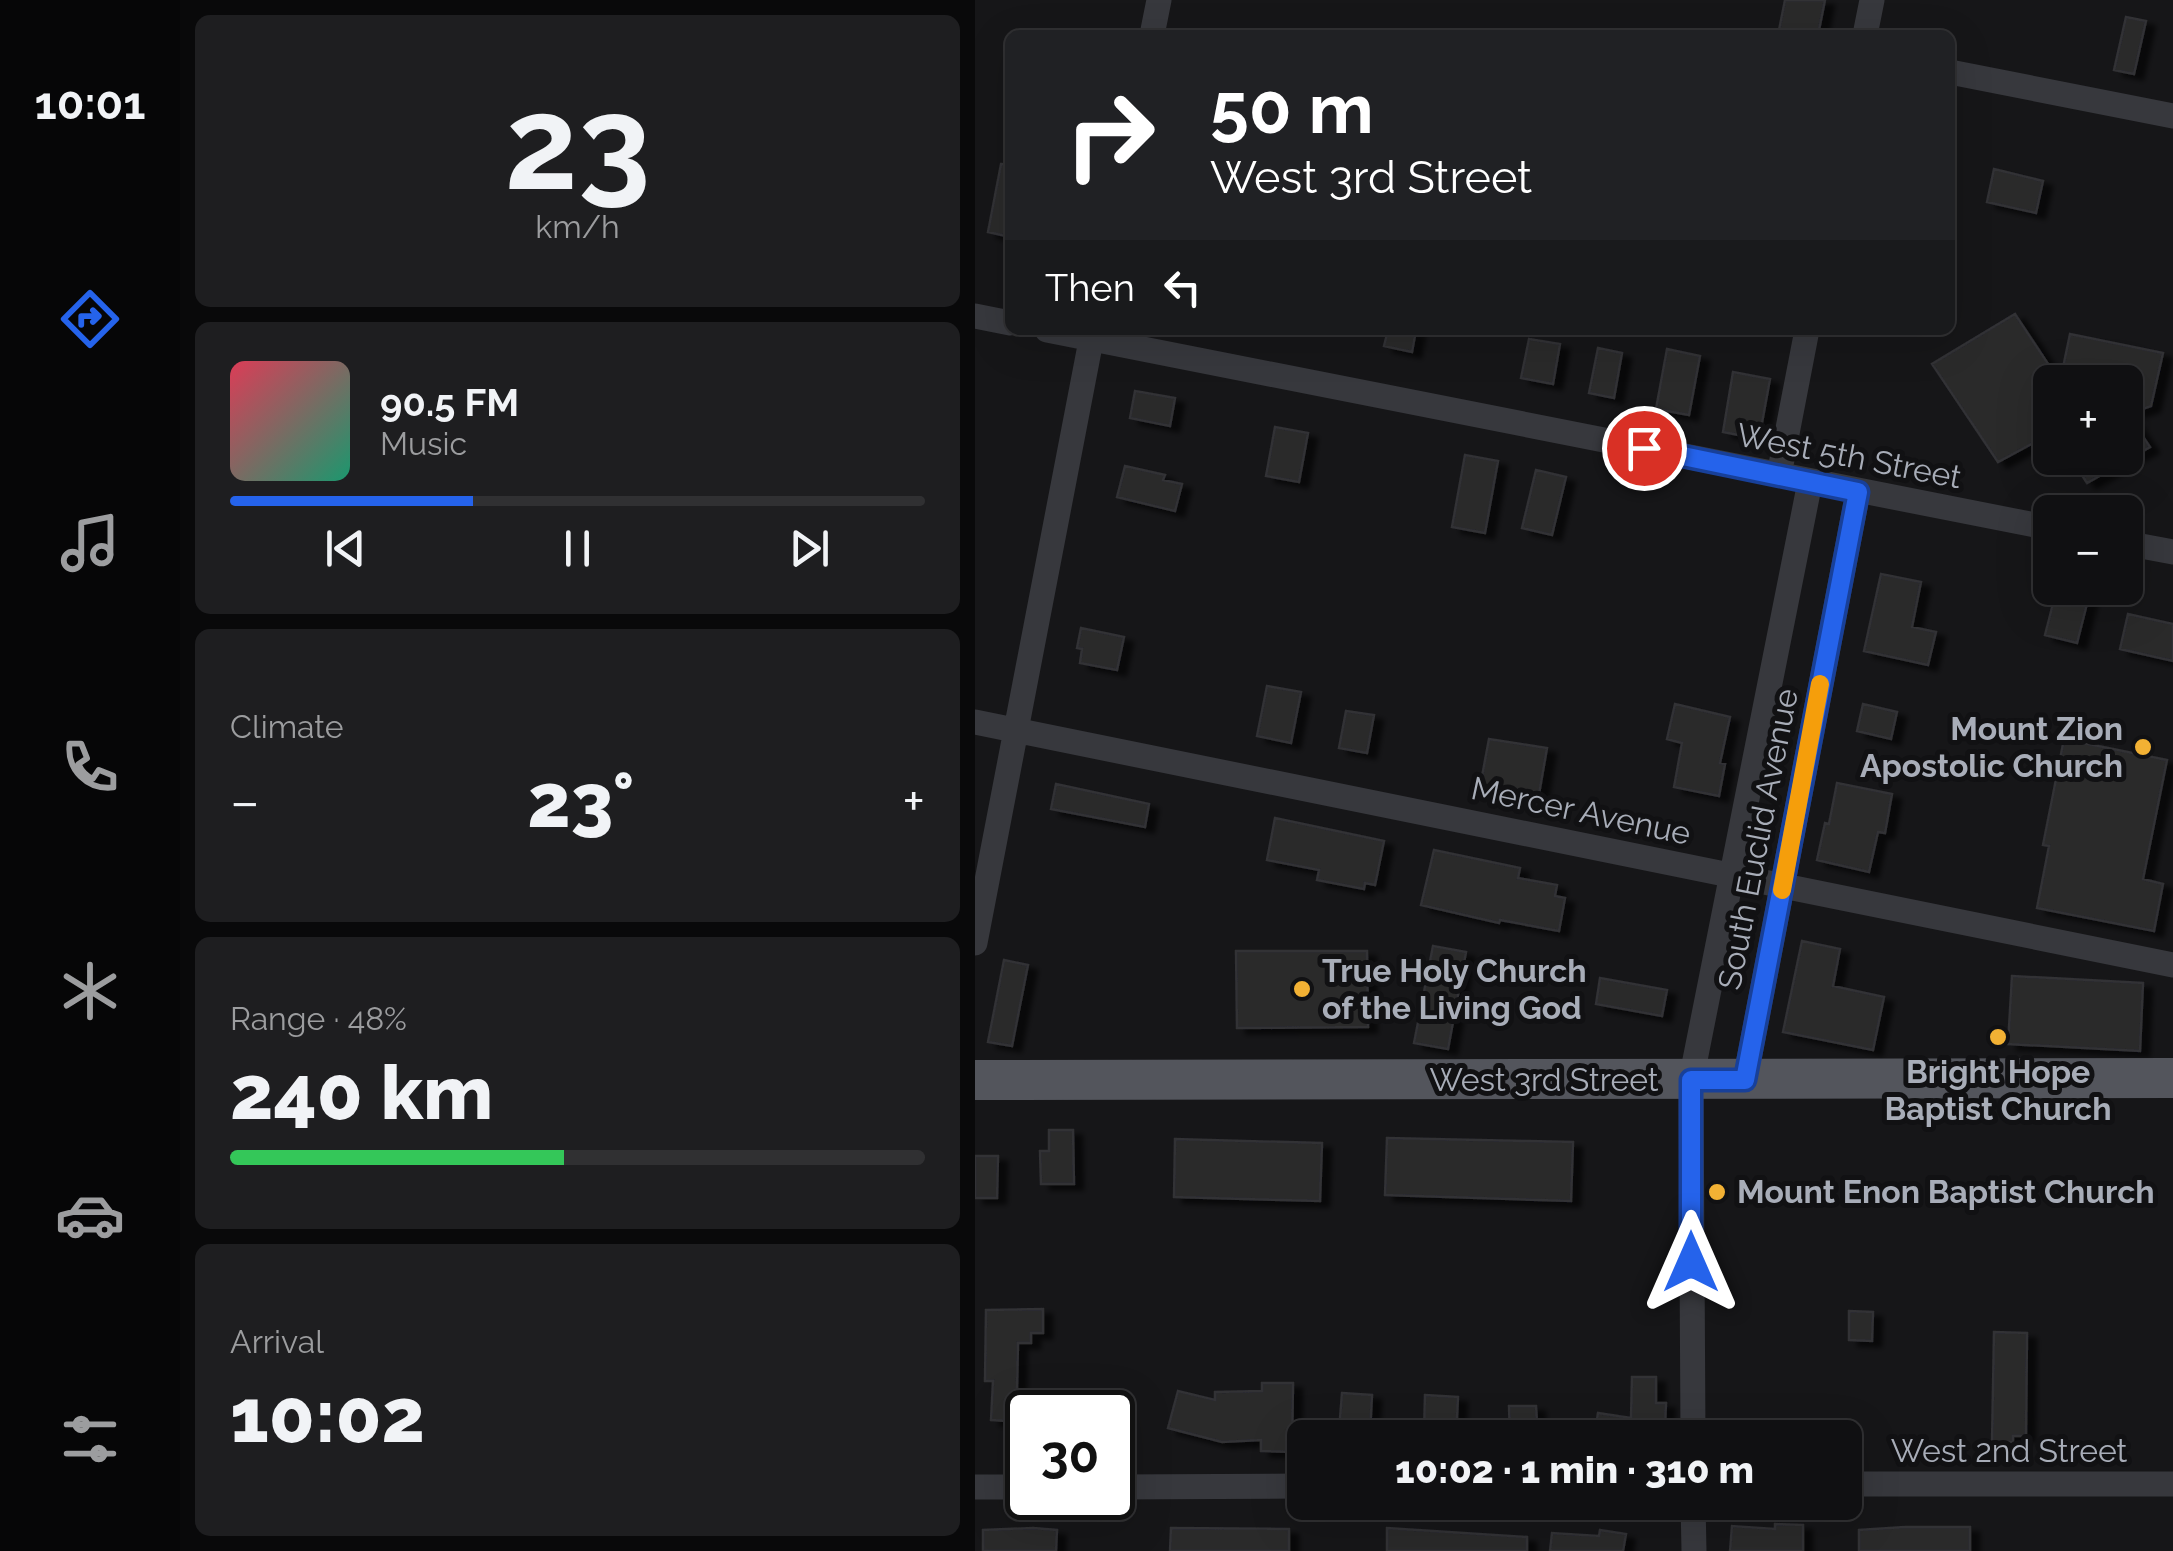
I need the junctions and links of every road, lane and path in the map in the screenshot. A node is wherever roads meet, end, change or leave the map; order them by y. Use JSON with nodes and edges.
{"nodes":[{"id":1,"x":1159,"y":0,"type":"edge"},
{"id":2,"x":1871,"y":0,"type":"edge"},
{"id":3,"x":1153,"y":30,"type":"edge"},
{"id":4,"x":1866,"y":30,"type":"edge"},
{"id":5,"x":1955,"y":73,"type":"edge"},
{"id":6,"x":2173,"y":116,"type":"edge"},
{"id":7,"x":975,"y":316,"type":"edge"},
{"id":8,"x":1005,"y":322,"type":"edge"},
{"id":9,"x":1092,"y":335,"type":"edge"},
{"id":10,"x":1097,"y":335,"type":"edge"},
{"id":11,"x":1806,"y":335,"type":"edge"},
{"id":12,"x":1779,"y":475,"type":"junction"},
{"id":13,"x":1810,"y":482,"type":"junction"},
{"id":14,"x":1858,"y":492,"type":"junction"},
{"id":15,"x":2033,"y":525,"type":"edge"},
{"id":16,"x":2143,"y":546,"type":"edge"},
{"id":17,"x":2173,"y":552,"type":"edge"},
{"id":18,"x":975,"y":722,"type":"edge"},
{"id":19,"x":1017,"y":730,"type":"junction"},
{"id":20,"x":1730,"y":874,"type":"junction"},
{"id":21,"x":1783,"y":886,"type":"junction"},
{"id":22,"x":975,"y":943,"type":"edge"},
{"id":23,"x":2173,"y":965,"type":"edge"},
{"id":24,"x":2173,"y":1078,"type":"edge"},
{"id":25,"x":975,"y":1080,"type":"edge"},
{"id":26,"x":1691,"y":1080,"type":"junction"},
{"id":27,"x":1745,"y":1080,"type":"junction"},
{"id":28,"x":1693,"y":1420,"type":"edge"},
{"id":29,"x":1862,"y":1484,"type":"edge"},
{"id":30,"x":2173,"y":1484,"type":"edge"},
{"id":31,"x":1135,"y":1486,"type":"edge"},
{"id":32,"x":1287,"y":1486,"type":"edge"},
{"id":33,"x":975,"y":1487,"type":"edge"},
{"id":34,"x":1005,"y":1487,"type":"edge"},
{"id":35,"x":1693,"y":1520,"type":"edge"},
{"id":36,"x":1694,"y":1551,"type":"edge"}],
"edges":[{"from":1,"to":3,"type":"street"},
{"from":2,"to":4,"type":"street"},
{"from":5,"to":6,"type":"street"},
{"from":7,"to":8,"type":"street"},
{"from":9,"to":19,"type":"street"},
{"from":10,"to":12,"type":"street","name":"West 5th Street"},
{"from":11,"to":12,"type":"street"},
{"from":12,"to":13,"type":"street","name":"West 5th Street"},
{"from":13,"to":14,"type":"street","name":"West 5th Street"},
{"from":13,"to":20,"type":"street","name":"South Euclid Avenue"},
{"from":14,"to":15,"type":"street","name":"West 5th Street"},
{"from":14,"to":21,"type":"street","name":"South Euclid Avenue"},
{"from":16,"to":17,"type":"street"},
{"from":18,"to":19,"type":"street","name":"Mercer Avenue"},
{"from":19,"to":20,"type":"street","name":"Mercer Avenue"},
{"from":19,"to":22,"type":"street"},
{"from":20,"to":21,"type":"street","name":"Mercer Avenue"},
{"from":20,"to":26,"type":"street","name":"South Euclid Avenue"},
{"from":21,"to":23,"type":"street","name":"Mercer Avenue"},
{"from":21,"to":27,"type":"street","name":"South Euclid Avenue"},
{"from":24,"to":27,"type":"main road","name":"West 3rd Street"},
{"from":25,"to":26,"type":"main road","name":"West 3rd Street"},
{"from":26,"to":27,"type":"main road","name":"West 3rd Street"},
{"from":26,"to":28,"type":"street","name":"South Euclid Avenue"},
{"from":29,"to":30,"type":"street","name":"West 2nd Street"},
{"from":31,"to":32,"type":"street"},
{"from":33,"to":34,"type":"street"},
{"from":35,"to":36,"type":"street"}]}
